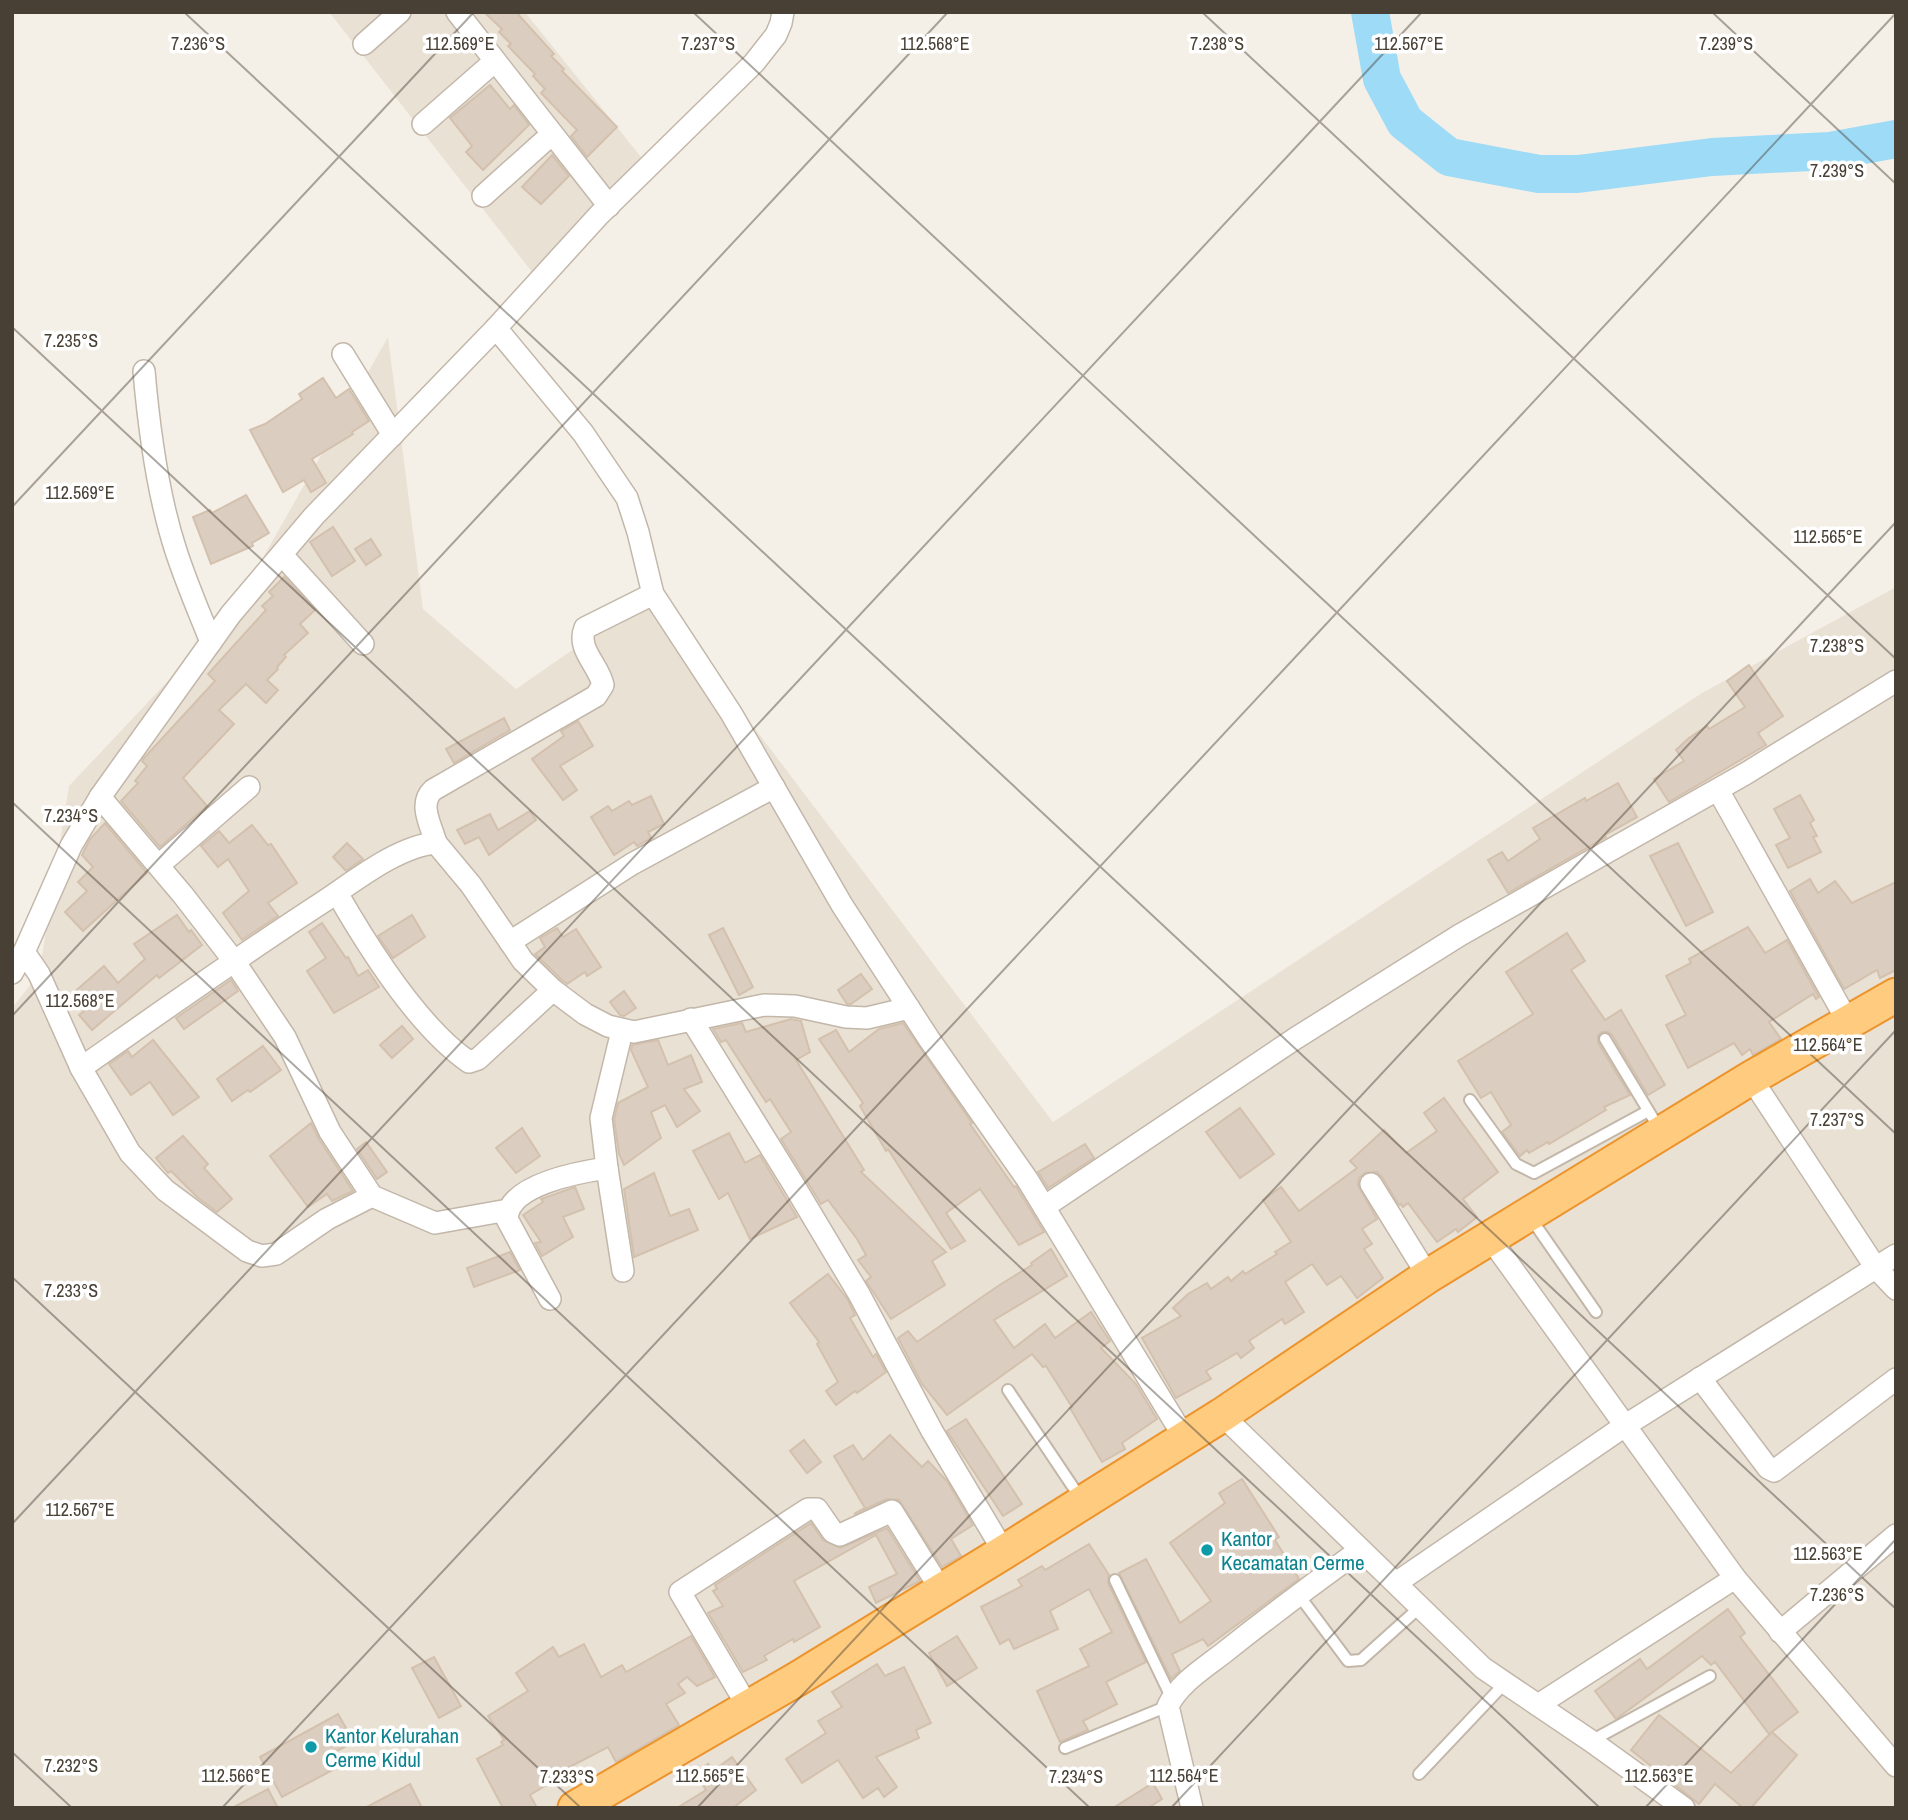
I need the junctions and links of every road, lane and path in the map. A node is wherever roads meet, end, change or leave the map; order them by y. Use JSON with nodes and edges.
{"nodes":[{"id":1,"x":400,"y":12,"type":"edge"},
{"id":2,"x":457,"y":12,"type":"edge"},
{"id":3,"x":783,"y":12,"type":"edge"},
{"id":4,"x":364,"y":44,"type":"dead end"},
{"id":5,"x":495,"y":61,"type":"junction"},
{"id":6,"x":424,"y":124,"type":"dead end"},
{"id":7,"x":552,"y":134,"type":"junction"},
{"id":8,"x":483,"y":196,"type":"dead end"},
{"id":9,"x":609,"y":206,"type":"junction"},
{"id":10,"x":496,"y":328,"type":"junction"},
{"id":11,"x":343,"y":354,"type":"dead end"},
{"id":12,"x":144,"y":371,"type":"dead end"},
{"id":13,"x":393,"y":435,"type":"junction"},
{"id":14,"x":282,"y":555,"type":"junction"},
{"id":15,"x":653,"y":594,"type":"junction"},
{"id":16,"x":211,"y":642,"type":"junction"},
{"id":17,"x":363,"y":644,"type":"dead end"},
{"id":18,"x":1896,"y":681,"type":"edge"},
{"id":19,"x":249,"y":787,"type":"dead end"},
{"id":20,"x":774,"y":787,"type":"junction"},
{"id":21,"x":1718,"y":790,"type":"junction"},
{"id":22,"x":100,"y":797,"type":"junction"},
{"id":23,"x":436,"y":844,"type":"junction"},
{"id":24,"x":159,"y":865,"type":"junction"},
{"id":25,"x":337,"y":893,"type":"junction"},
{"id":26,"x":510,"y":942,"type":"junction"},
{"id":27,"x":24,"y":952,"type":"junction"},
{"id":28,"x":234,"y":961,"type":"junction"},
{"id":29,"x":12,"y":973,"type":"edge"},
{"id":30,"x":553,"y":990,"type":"junction"},
{"id":31,"x":1896,"y":995,"type":"edge"},
{"id":32,"x":909,"y":1008,"type":"junction"},
{"id":33,"x":691,"y":1019,"type":"junction"},
{"id":34,"x":1848,"y":1022,"type":"junction"},
{"id":35,"x":622,"y":1031,"type":"junction"},
{"id":36,"x":1605,"y":1039,"type":"dead end"},
{"id":37,"x":81,"y":1068,"type":"junction"},
{"id":38,"x":1751,"y":1078,"type":"junction"},
{"id":39,"x":1470,"y":1100,"type":"dead end"},
{"id":40,"x":1655,"y":1122,"type":"junction"},
{"id":41,"x":607,"y":1168,"type":"junction"},
{"id":42,"x":1371,"y":1184,"type":"dead end"},
{"id":43,"x":372,"y":1196,"type":"junction"},
{"id":44,"x":1044,"y":1207,"type":"junction"},
{"id":45,"x":508,"y":1210,"type":"junction"},
{"id":46,"x":1528,"y":1214,"type":"junction"},
{"id":47,"x":1490,"y":1238,"type":"junction"},
{"id":48,"x":1896,"y":1255,"type":"edge"},
{"id":49,"x":1876,"y":1268,"type":"junction"},
{"id":50,"x":623,"y":1271,"type":"dead end"},
{"id":51,"x":1428,"y":1276,"type":"junction"},
{"id":52,"x":1896,"y":1289,"type":"edge"},
{"id":53,"x":550,"y":1299,"type":"dead end"},
{"id":54,"x":1596,"y":1312,"type":"dead end"},
{"id":55,"x":1700,"y":1378,"type":"junction"},
{"id":56,"x":1896,"y":1379,"type":"edge"},
{"id":57,"x":1007,"y":1390,"type":"dead end"},
{"id":58,"x":1222,"y":1415,"type":"junction"},
{"id":59,"x":1626,"y":1425,"type":"junction"},
{"id":60,"x":1184,"y":1437,"type":"junction"},
{"id":61,"x":1083,"y":1501,"type":"junction"},
{"id":62,"x":1896,"y":1535,"type":"edge"},
{"id":63,"x":1360,"y":1550,"type":"junction"},
{"id":64,"x":1004,"y":1552,"type":"junction"},
{"id":65,"x":1735,"y":1578,"type":"junction"},
{"id":66,"x":1115,"y":1580,"type":"dead end"},
{"id":67,"x":1396,"y":1583,"type":"junction"},
{"id":68,"x":942,"y":1590,"type":"junction"},
{"id":69,"x":1298,"y":1594,"type":"junction"},
{"id":70,"x":1420,"y":1607,"type":"junction"},
{"id":71,"x":1780,"y":1632,"type":"junction"},
{"id":72,"x":1710,"y":1676,"type":"dead end"},
{"id":73,"x":1504,"y":1683,"type":"junction"},
{"id":74,"x":1170,"y":1703,"type":"junction"},
{"id":75,"x":1538,"y":1705,"type":"junction"},
{"id":76,"x":748,"y":1707,"type":"junction"},
{"id":77,"x":1591,"y":1741,"type":"junction"},
{"id":78,"x":1065,"y":1748,"type":"dead end"},
{"id":79,"x":1896,"y":1766,"type":"edge"},
{"id":80,"x":1419,"y":1774,"type":"dead end"},
{"id":81,"x":575,"y":1808,"type":"edge"},
{"id":82,"x":1192,"y":1808,"type":"edge"},
{"id":83,"x":1684,"y":1808,"type":"edge"}],
"edges":[{"from":1,"to":4,"type":"street"},
{"from":2,"to":5,"type":"street"},
{"from":3,"to":9,"type":"street"},
{"from":5,"to":6,"type":"street"},
{"from":5,"to":7,"type":"street"},
{"from":7,"to":8,"type":"street"},
{"from":7,"to":9,"type":"street"},
{"from":9,"to":10,"type":"street"},
{"from":10,"to":13,"type":"street"},
{"from":10,"to":15,"type":"street"},
{"from":11,"to":13,"type":"street"},
{"from":12,"to":16,"type":"street"},
{"from":13,"to":14,"type":"street"},
{"from":14,"to":16,"type":"street"},
{"from":14,"to":17,"type":"street"},
{"from":15,"to":20,"type":"street"},
{"from":15,"to":23,"type":"street"},
{"from":16,"to":22,"type":"street"},
{"from":18,"to":21,"type":"street"},
{"from":19,"to":24,"type":"street"},
{"from":20,"to":26,"type":"street"},
{"from":20,"to":32,"type":"street"},
{"from":21,"to":34,"type":"street"},
{"from":21,"to":44,"type":"street"},
{"from":22,"to":24,"type":"street"},
{"from":22,"to":27,"type":"street"},
{"from":23,"to":25,"type":"street"},
{"from":23,"to":26,"type":"street"},
{"from":24,"to":28,"type":"street"},
{"from":25,"to":28,"type":"street"},
{"from":25,"to":30,"type":"street"},
{"from":26,"to":30,"type":"street"},
{"from":27,"to":29,"type":"street"},
{"from":27,"to":37,"type":"street"},
{"from":28,"to":37,"type":"street"},
{"from":28,"to":43,"type":"street"},
{"from":30,"to":35,"type":"street"},
{"from":31,"to":34,"type":"highway"},
{"from":32,"to":33,"type":"street"},
{"from":32,"to":44,"type":"street"},
{"from":33,"to":35,"type":"street"},
{"from":33,"to":64,"type":"street"},
{"from":34,"to":38,"type":"highway"},
{"from":35,"to":41,"type":"street"},
{"from":36,"to":40,"type":"lane"},
{"from":37,"to":43,"type":"street"},
{"from":38,"to":40,"type":"highway"},
{"from":38,"to":49,"type":"street"},
{"from":39,"to":40,"type":"lane"},
{"from":40,"to":46,"type":"highway"},
{"from":41,"to":45,"type":"street"},
{"from":41,"to":50,"type":"street"},
{"from":42,"to":51,"type":"street"},
{"from":43,"to":45,"type":"street"},
{"from":44,"to":60,"type":"street"},
{"from":45,"to":53,"type":"street"},
{"from":46,"to":47,"type":"highway"},
{"from":46,"to":54,"type":"lane"},
{"from":47,"to":51,"type":"highway"},
{"from":47,"to":59,"type":"street"},
{"from":48,"to":49,"type":"street"},
{"from":49,"to":52,"type":"street"},
{"from":49,"to":55,"type":"street"},
{"from":51,"to":58,"type":"highway"},
{"from":55,"to":56,"type":"street"},
{"from":55,"to":59,"type":"street"},
{"from":57,"to":61,"type":"lane"},
{"from":58,"to":60,"type":"highway"},
{"from":58,"to":63,"type":"street"},
{"from":59,"to":65,"type":"street"},
{"from":59,"to":67,"type":"street"},
{"from":60,"to":61,"type":"highway"},
{"from":61,"to":64,"type":"highway"},
{"from":62,"to":71,"type":"street"},
{"from":63,"to":67,"type":"street"},
{"from":63,"to":69,"type":"street"},
{"from":64,"to":68,"type":"highway"},
{"from":65,"to":71,"type":"street"},
{"from":65,"to":75,"type":"street"},
{"from":66,"to":74,"type":"lane"},
{"from":67,"to":70,"type":"street"},
{"from":68,"to":76,"type":"highway"},
{"from":68,"to":76,"type":"street"},
{"from":69,"to":70,"type":"lane"},
{"from":69,"to":74,"type":"street"},
{"from":70,"to":73,"type":"street"},
{"from":71,"to":79,"type":"street"},
{"from":72,"to":77,"type":"lane"},
{"from":73,"to":75,"type":"street"},
{"from":73,"to":80,"type":"lane"},
{"from":74,"to":78,"type":"lane"},
{"from":74,"to":82,"type":"street"},
{"from":75,"to":77,"type":"street"},
{"from":76,"to":81,"type":"highway"},
{"from":77,"to":83,"type":"street"}]}
